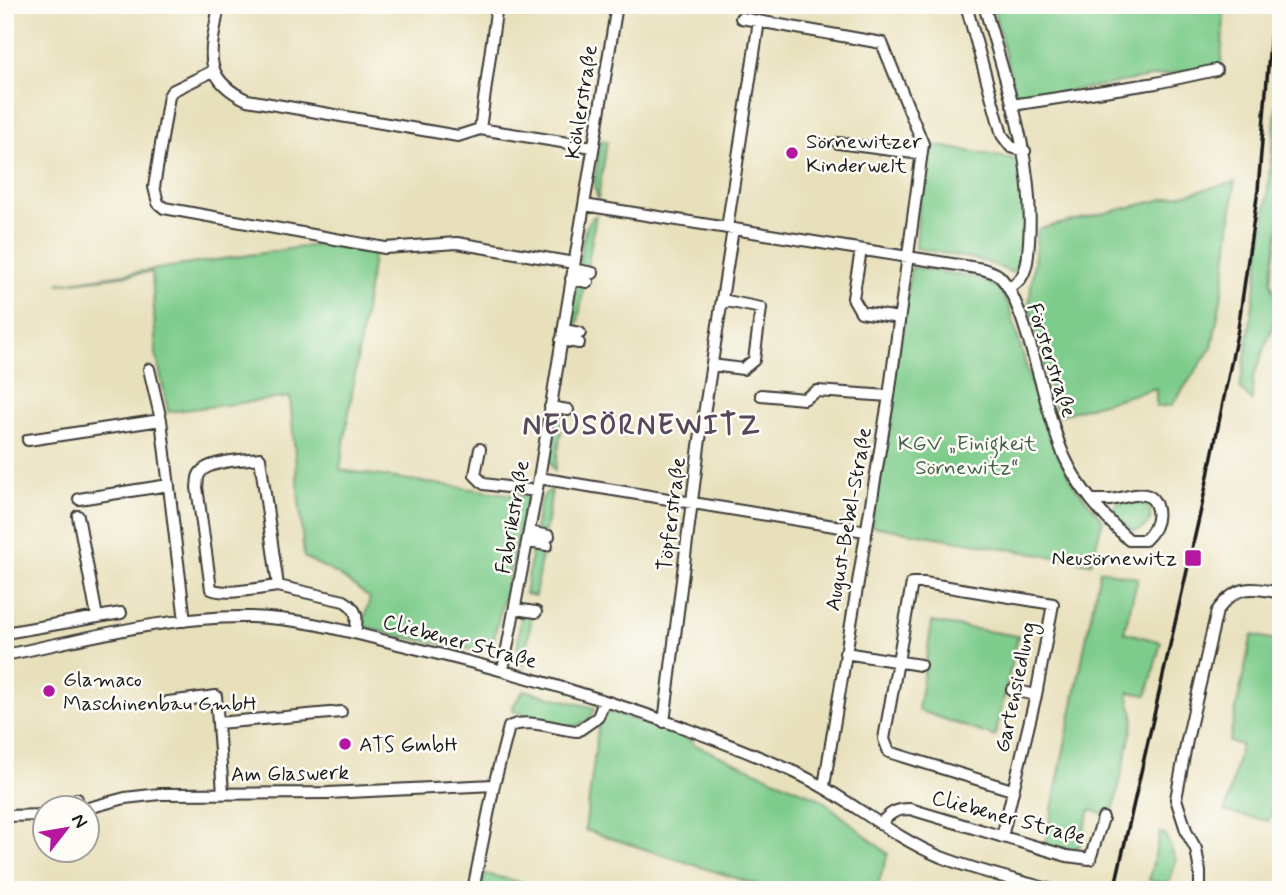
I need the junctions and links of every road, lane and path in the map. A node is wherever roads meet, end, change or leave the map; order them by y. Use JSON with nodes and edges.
{"nodes":[{"id":1,"x":219,"y":5,"type":"edge"},
{"id":2,"x":497,"y":5,"type":"edge"},
{"id":3,"x":617,"y":5,"type":"edge"},
{"id":4,"x":966,"y":5,"type":"edge"},
{"id":5,"x":984,"y":5,"type":"edge"},
{"id":6,"x":741,"y":18,"type":"dead end"},
{"id":7,"x":759,"y":20,"type":"junction"},
{"id":8,"x":1216,"y":70,"type":"dead end"},
{"id":9,"x":213,"y":71,"type":"junction"},
{"id":10,"x":1012,"y":105,"type":"junction"},
{"id":11,"x":480,"y":129,"type":"junction"},
{"id":12,"x":838,"y":143,"type":"dead end"},
{"id":13,"x":593,"y":147,"type":"junction"},
{"id":14,"x":1025,"y":151,"type":"junction"},
{"id":15,"x":921,"y":154,"type":"junction"},
{"id":16,"x":584,"y":205,"type":"junction"},
{"id":17,"x":730,"y":229,"type":"junction"},
{"id":18,"x":861,"y":250,"type":"junction"},
{"id":19,"x":908,"y":257,"type":"junction"},
{"id":20,"x":573,"y":270,"type":"junction"},
{"id":21,"x":591,"y":277,"type":"dead end"},
{"id":22,"x":1009,"y":289,"type":"junction"},
{"id":23,"x":722,"y":300,"type":"junction"},
{"id":24,"x":900,"y":318,"type":"junction"},
{"id":25,"x":562,"y":335,"type":"junction"},
{"id":26,"x":580,"y":338,"type":"dead end"},
{"id":27,"x":712,"y":365,"type":"junction"},
{"id":28,"x":149,"y":369,"type":"dead end"},
{"id":29,"x":761,"y":396,"type":"dead end"},
{"id":30,"x":889,"y":396,"type":"junction"},
{"id":31,"x":550,"y":407,"type":"junction"},
{"id":32,"x":568,"y":410,"type":"dead end"},
{"id":33,"x":161,"y":420,"type":"junction"},
{"id":34,"x":28,"y":440,"type":"dead end"},
{"id":35,"x":480,"y":449,"type":"dead end"},
{"id":36,"x":539,"y":478,"type":"junction"},
{"id":37,"x":169,"y":485,"type":"junction"},
{"id":38,"x":537,"y":491,"type":"junction"},
{"id":39,"x":79,"y":499,"type":"dead end"},
{"id":40,"x":1094,"y":500,"type":"junction"},
{"id":41,"x":691,"y":504,"type":"junction"},
{"id":42,"x":78,"y":516,"type":"dead end"},
{"id":43,"x":865,"y":531,"type":"junction"},
{"id":44,"x":528,"y":537,"type":"junction"},
{"id":45,"x":548,"y":540,"type":"dead end"},
{"id":46,"x":278,"y":586,"type":"junction"},
{"id":47,"x":1281,"y":593,"type":"edge"},
{"id":48,"x":515,"y":608,"type":"junction"},
{"id":49,"x":536,"y":612,"type":"dead end"},
{"id":50,"x":121,"y":613,"type":"dead end"},
{"id":51,"x":97,"y":617,"type":"junction"},
{"id":52,"x":74,"y":621,"type":"junction"},
{"id":53,"x":185,"y":621,"type":"junction"},
{"id":54,"x":5,"y":633,"type":"edge"},
{"id":55,"x":355,"y":633,"type":"junction"},
{"id":56,"x":78,"y":640,"type":"junction"},
{"id":57,"x":845,"y":653,"type":"junction"},
{"id":58,"x":5,"y":655,"type":"edge"},
{"id":59,"x":897,"y":661,"type":"junction"},
{"id":60,"x":920,"y":665,"type":"dead end"},
{"id":61,"x":503,"y":670,"type":"junction"},
{"id":62,"x":1012,"y":690,"type":"dead end"},
{"id":63,"x":1036,"y":695,"type":"junction"},
{"id":64,"x":168,"y":702,"type":"dead end"},
{"id":65,"x":604,"y":702,"type":"junction"},
{"id":66,"x":341,"y":712,"type":"dead end"},
{"id":67,"x":664,"y":722,"type":"junction"},
{"id":68,"x":218,"y":723,"type":"junction"},
{"id":69,"x":494,"y":785,"type":"junction"},
{"id":70,"x":824,"y":786,"type":"junction"},
{"id":71,"x":1012,"y":790,"type":"junction"},
{"id":72,"x":223,"y":793,"type":"junction"},
{"id":73,"x":102,"y":805,"type":"edge"},
{"id":74,"x":32,"y":815,"type":"edge"},
{"id":75,"x":5,"y":816,"type":"edge"},
{"id":76,"x":1103,"y":818,"type":"dead end"},
{"id":77,"x":881,"y":823,"type":"junction"},
{"id":78,"x":1002,"y":837,"type":"junction"},
{"id":79,"x":473,"y":890,"type":"edge"},
{"id":80,"x":1053,"y":890,"type":"edge"},
{"id":81,"x":1200,"y":890,"type":"edge"}],
"edges":[{"from":1,"to":9,"type":"street"},
{"from":2,"to":11,"type":"street"},
{"from":3,"to":13,"type":"street","name":"Köhlerstraße"},
{"from":4,"to":14,"type":"street"},
{"from":5,"to":10,"type":"street"},
{"from":6,"to":7,"type":"street"},
{"from":7,"to":15,"type":"street"},
{"from":7,"to":17,"type":"street"},
{"from":8,"to":10,"type":"street"},
{"from":9,"to":11,"type":"street"},
{"from":9,"to":20,"type":"street"},
{"from":10,"to":14,"type":"street"},
{"from":11,"to":13,"type":"street"},
{"from":12,"to":15,"type":"street"},
{"from":13,"to":16,"type":"street","name":"Köhlerstraße"},
{"from":14,"to":22,"type":"street"},
{"from":15,"to":19,"type":"street"},
{"from":16,"to":17,"type":"street","name":"Försterstraße"},
{"from":16,"to":20,"type":"street","name":"Fabrikstraße"},
{"from":17,"to":18,"type":"street","name":"Försterstraße"},
{"from":17,"to":23,"type":"street","name":"Töpferstraße"},
{"from":18,"to":19,"type":"street","name":"Försterstraße"},
{"from":18,"to":24,"type":"street"},
{"from":19,"to":22,"type":"street","name":"Försterstraße"},
{"from":19,"to":24,"type":"street","name":"August-Bebel-Straße"},
{"from":20,"to":21,"type":"street"},
{"from":20,"to":25,"type":"street","name":"Fabrikstraße"},
{"from":22,"to":40,"type":"street","name":"Försterstraße"},
{"from":23,"to":27,"type":"street","name":"Töpferstraße"},
{"from":23,"to":27,"type":"street"},
{"from":24,"to":30,"type":"street","name":"August-Bebel-Straße"},
{"from":25,"to":26,"type":"street"},
{"from":25,"to":31,"type":"street","name":"Fabrikstraße"},
{"from":27,"to":41,"type":"street","name":"Töpferstraße"},
{"from":28,"to":33,"type":"street"},
{"from":29,"to":30,"type":"street"},
{"from":30,"to":43,"type":"street","name":"August-Bebel-Straße"},
{"from":31,"to":32,"type":"street"},
{"from":31,"to":36,"type":"street","name":"Fabrikstraße"},
{"from":33,"to":34,"type":"street"},
{"from":33,"to":37,"type":"street"},
{"from":35,"to":38,"type":"street"},
{"from":36,"to":38,"type":"street","name":"Fabrikstraße"},
{"from":36,"to":41,"type":"street"},
{"from":37,"to":39,"type":"street"},
{"from":37,"to":53,"type":"street"},
{"from":38,"to":44,"type":"street","name":"Fabrikstraße"},
{"from":40,"to":40,"type":"street","name":"Försterstraße"},
{"from":41,"to":43,"type":"street"},
{"from":41,"to":67,"type":"street","name":"Töpferstraße"},
{"from":42,"to":51,"type":"street"},
{"from":43,"to":57,"type":"street","name":"August-Bebel-Straße"},
{"from":44,"to":45,"type":"street"},
{"from":44,"to":48,"type":"street","name":"Fabrikstraße"},
{"from":46,"to":46,"type":"street"},
{"from":46,"to":55,"type":"street"},
{"from":47,"to":81,"type":"street"},
{"from":48,"to":49,"type":"street"},
{"from":48,"to":61,"type":"street","name":"Fabrikstraße"},
{"from":50,"to":51,"type":"street"},
{"from":51,"to":52,"type":"street"},
{"from":52,"to":54,"type":"street"},
{"from":52,"to":56,"type":"street"},
{"from":53,"to":55,"type":"street","name":"Cliebener Straße"},
{"from":53,"to":56,"type":"street","name":"Cliebener Straße"},
{"from":55,"to":61,"type":"street","name":"Cliebener Straße"},
{"from":56,"to":58,"type":"street","name":"Cliebener Straße"},
{"from":57,"to":59,"type":"street"},
{"from":57,"to":70,"type":"street","name":"August-Bebel-Straße"},
{"from":59,"to":60,"type":"street"},
{"from":59,"to":63,"type":"street","name":"Gartensiedlung"},
{"from":59,"to":71,"type":"street","name":"Gartensiedlung"},
{"from":61,"to":65,"type":"street","name":"Cliebener Straße"},
{"from":62,"to":63,"type":"street"},
{"from":63,"to":71,"type":"street","name":"Gartensiedlung"},
{"from":64,"to":68,"type":"street"},
{"from":65,"to":67,"type":"street","name":"Cliebener Straße"},
{"from":65,"to":69,"type":"street"},
{"from":66,"to":68,"type":"street"},
{"from":67,"to":70,"type":"street","name":"Cliebener Straße"},
{"from":68,"to":72,"type":"street"},
{"from":69,"to":72,"type":"street","name":"Am Glaswerk"},
{"from":69,"to":79,"type":"street"},
{"from":70,"to":77,"type":"street","name":"Cliebener Straße"},
{"from":71,"to":78,"type":"street","name":"Gartensiedlung"},
{"from":72,"to":73,"type":"street","name":"Am Glaswerk"},
{"from":74,"to":75,"type":"street"},
{"from":76,"to":78,"type":"street","name":"Cliebener Straße"},
{"from":77,"to":78,"type":"street","name":"Cliebener Straße"},
{"from":77,"to":80,"type":"street","name":"Cliebener Straße"}]}
